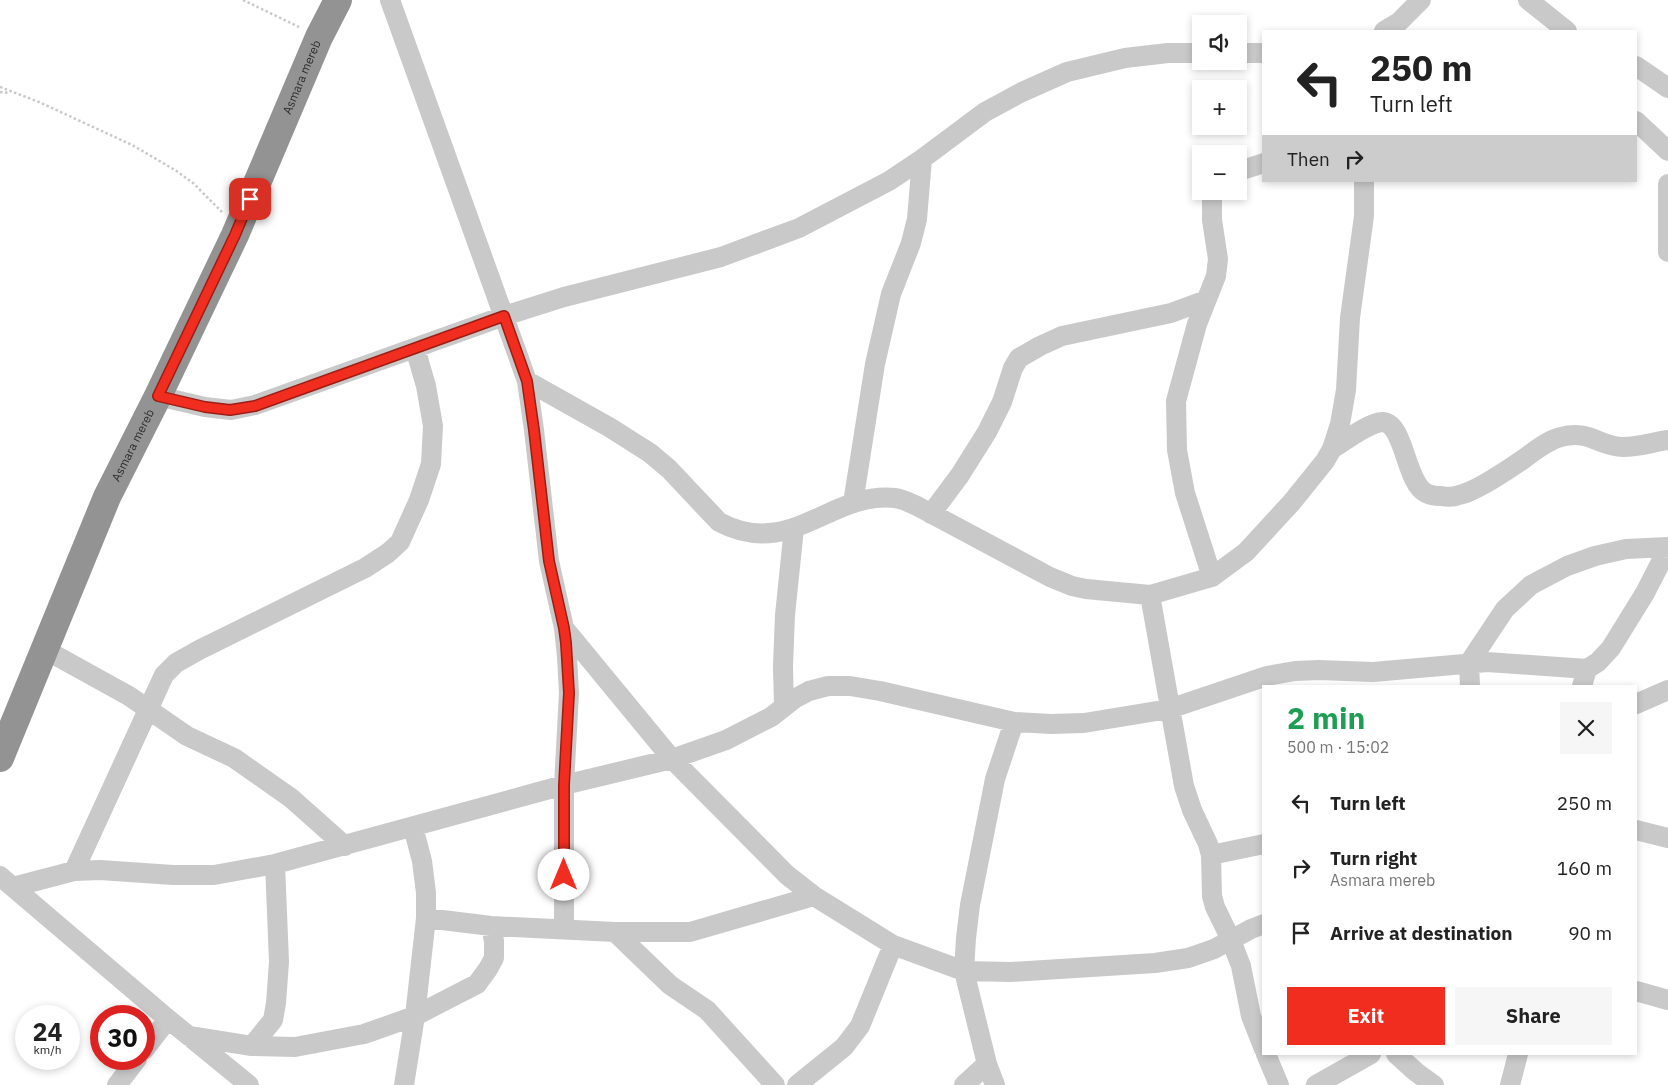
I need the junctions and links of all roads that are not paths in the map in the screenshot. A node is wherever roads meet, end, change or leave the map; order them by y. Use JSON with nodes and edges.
{"nodes":[{"id":1,"x":338,"y":0,"type":"edge"},
{"id":2,"x":390,"y":0,"type":"edge"},
{"id":3,"x":1421,"y":0,"type":"edge"},
{"id":4,"x":1528,"y":0,"type":"edge"},
{"id":5,"x":1386,"y":30,"type":"edge"},
{"id":6,"x":1566,"y":30,"type":"edge"},
{"id":7,"x":1192,"y":53,"type":"edge"},
{"id":8,"x":1247,"y":53,"type":"edge"},
{"id":9,"x":1262,"y":53,"type":"edge"},
{"id":10,"x":1637,"y":67,"type":"edge"},
{"id":11,"x":1668,"y":88,"type":"edge"},
{"id":12,"x":1637,"y":122,"type":"edge"},
{"id":13,"x":1668,"y":151,"type":"edge"},
{"id":14,"x":922,"y":159,"type":"junction"},
{"id":15,"x":1262,"y":164,"type":"edge"},
{"id":16,"x":1247,"y":168,"type":"edge"},
{"id":17,"x":1364,"y":182,"type":"edge"},
{"id":18,"x":1668,"y":184,"type":"edge"},
{"id":19,"x":1213,"y":200,"type":"edge"},
{"id":20,"x":1668,"y":252,"type":"edge"},
{"id":21,"x":1206,"y":300,"type":"junction"},
{"id":22,"x":504,"y":316,"type":"junction"},
{"id":23,"x":415,"y":348,"type":"junction"},
{"id":24,"x":527,"y":381,"type":"junction"},
{"id":25,"x":158,"y":396,"type":"junction"},
{"id":26,"x":1668,"y":440,"type":"edge"},
{"id":27,"x":1332,"y":449,"type":"junction"},
{"id":28,"x":852,"y":503,"type":"junction"},
{"id":29,"x":931,"y":514,"type":"junction"},
{"id":30,"x":794,"y":528,"type":"junction"},
{"id":31,"x":1668,"y":547,"type":"edge"},
{"id":32,"x":1212,"y":577,"type":"junction"},
{"id":33,"x":1150,"y":595,"type":"junction"},
{"id":34,"x":564,"y":628,"type":"junction"},
{"id":35,"x":44,"y":649,"type":"junction"},
{"id":36,"x":1469,"y":663,"type":"junction"},
{"id":37,"x":1585,"y":678,"type":"edge"},
{"id":38,"x":1294,"y":679,"type":"edge"},
{"id":39,"x":1470,"y":685,"type":"edge"},
{"id":40,"x":1668,"y":690,"type":"edge"},
{"id":41,"x":1637,"y":704,"type":"edge"},
{"id":42,"x":784,"y":707,"type":"junction"},
{"id":43,"x":148,"y":708,"type":"junction"},
{"id":44,"x":1169,"y":709,"type":"junction"},
{"id":45,"x":1014,"y":722,"type":"junction"},
{"id":46,"x":0,"y":758,"type":"edge"},
{"id":47,"x":672,"y":759,"type":"junction"},
{"id":48,"x":564,"y":785,"type":"junction"},
{"id":49,"x":413,"y":827,"type":"junction"},
{"id":50,"x":1637,"y":830,"type":"edge"},
{"id":51,"x":1668,"y":838,"type":"edge"},
{"id":52,"x":1262,"y":844,"type":"edge"},
{"id":53,"x":345,"y":846,"type":"junction"},
{"id":54,"x":1211,"y":856,"type":"junction"},
{"id":55,"x":275,"y":864,"type":"junction"},
{"id":56,"x":74,"y":871,"type":"junction"},
{"id":57,"x":7,"y":882,"type":"edge"},
{"id":58,"x":814,"y":896,"type":"junction"},
{"id":59,"x":426,"y":918,"type":"junction"},
{"id":60,"x":1262,"y":925,"type":"edge"},
{"id":61,"x":491,"y":926,"type":"junction"},
{"id":62,"x":564,"y":929,"type":"junction"},
{"id":63,"x":615,"y":932,"type":"junction"},
{"id":64,"x":1231,"y":940,"type":"junction"},
{"id":65,"x":892,"y":946,"type":"junction"},
{"id":66,"x":964,"y":971,"type":"junction"},
{"id":67,"x":1637,"y":991,"type":"edge"},
{"id":68,"x":1668,"y":1000,"type":"edge"},
{"id":69,"x":415,"y":1016,"type":"junction"},
{"id":70,"x":168,"y":1019,"type":"junction"},
{"id":71,"x":155,"y":1036,"type":"edge"},
{"id":72,"x":188,"y":1036,"type":"junction"},
{"id":73,"x":1262,"y":1044,"type":"edge"},
{"id":74,"x":252,"y":1046,"type":"junction"},
{"id":75,"x":1266,"y":1055,"type":"edge"},
{"id":76,"x":1369,"y":1055,"type":"edge"},
{"id":77,"x":1397,"y":1055,"type":"edge"},
{"id":78,"x":1518,"y":1055,"type":"edge"},
{"id":79,"x":987,"y":1064,"type":"junction"},
{"id":80,"x":129,"y":1070,"type":"edge"},
{"id":81,"x":117,"y":1085,"type":"edge"},
{"id":82,"x":249,"y":1085,"type":"edge"},
{"id":83,"x":404,"y":1085,"type":"edge"},
{"id":84,"x":775,"y":1085,"type":"edge"},
{"id":85,"x":797,"y":1085,"type":"edge"},
{"id":86,"x":964,"y":1085,"type":"edge"},
{"id":87,"x":995,"y":1085,"type":"edge"},
{"id":88,"x":1279,"y":1085,"type":"edge"},
{"id":89,"x":1316,"y":1085,"type":"edge"},
{"id":90,"x":1434,"y":1085,"type":"edge"},
{"id":91,"x":1510,"y":1085,"type":"edge"}],
"edges":[{"from":1,"to":25,"type":"highway","name":"Asmara mereb"},
{"from":2,"to":22,"type":"street"},
{"from":3,"to":5,"type":"street"},
{"from":4,"to":6,"type":"street"},
{"from":7,"to":14,"type":"street"},
{"from":8,"to":9,"type":"street"},
{"from":10,"to":11,"type":"street"},
{"from":12,"to":13,"type":"street"},
{"from":14,"to":22,"type":"street"},
{"from":14,"to":28,"type":"street"},
{"from":15,"to":16,"type":"street"},
{"from":17,"to":27,"type":"street"},
{"from":18,"to":20,"type":"street"},
{"from":19,"to":21,"type":"street"},
{"from":21,"to":29,"type":"street"},
{"from":21,"to":32,"type":"street"},
{"from":22,"to":23,"type":"street"},
{"from":22,"to":24,"type":"street"},
{"from":23,"to":25,"type":"street"},
{"from":23,"to":43,"type":"street"},
{"from":24,"to":30,"type":"street"},
{"from":24,"to":34,"type":"street"},
{"from":25,"to":35,"type":"highway","name":"Asmara mereb"},
{"from":26,"to":27,"type":"street"},
{"from":27,"to":32,"type":"street"},
{"from":28,"to":29,"type":"street"},
{"from":28,"to":30,"type":"street"},
{"from":29,"to":33,"type":"street"},
{"from":30,"to":42,"type":"street"},
{"from":31,"to":36,"type":"street"},
{"from":31,"to":37,"type":"street"},
{"from":32,"to":33,"type":"street"},
{"from":33,"to":44,"type":"street"},
{"from":34,"to":47,"type":"street"},
{"from":34,"to":48,"type":"street"},
{"from":35,"to":43,"type":"street"},
{"from":35,"to":46,"type":"highway","name":"Asmara mereb"},
{"from":36,"to":37,"type":"street"},
{"from":36,"to":38,"type":"street"},
{"from":36,"to":39,"type":"street"},
{"from":38,"to":44,"type":"street"},
{"from":40,"to":41,"type":"street"},
{"from":42,"to":45,"type":"street"},
{"from":42,"to":47,"type":"street"},
{"from":43,"to":53,"type":"street"},
{"from":43,"to":56,"type":"street"},
{"from":44,"to":45,"type":"street"},
{"from":44,"to":54,"type":"street"},
{"from":45,"to":66,"type":"street"},
{"from":47,"to":48,"type":"street"},
{"from":47,"to":58,"type":"street"},
{"from":48,"to":49,"type":"street"},
{"from":48,"to":62,"type":"street"},
{"from":49,"to":53,"type":"street"},
{"from":49,"to":59,"type":"street"},
{"from":50,"to":51,"type":"street"},
{"from":52,"to":54,"type":"street"},
{"from":53,"to":55,"type":"street"},
{"from":54,"to":64,"type":"street"},
{"from":55,"to":56,"type":"street"},
{"from":55,"to":74,"type":"street"},
{"from":56,"to":57,"type":"street"},
{"from":57,"to":70,"type":"street"},
{"from":58,"to":63,"type":"street"},
{"from":58,"to":65,"type":"street"},
{"from":59,"to":61,"type":"street"},
{"from":59,"to":69,"type":"street"},
{"from":60,"to":64,"type":"street"},
{"from":61,"to":62,"type":"street"},
{"from":61,"to":69,"type":"street"},
{"from":62,"to":63,"type":"street"},
{"from":63,"to":84,"type":"street"},
{"from":64,"to":66,"type":"street"},
{"from":64,"to":73,"type":"street"},
{"from":65,"to":66,"type":"street"},
{"from":65,"to":85,"type":"street"},
{"from":66,"to":79,"type":"street"},
{"from":67,"to":68,"type":"street"},
{"from":69,"to":74,"type":"street"},
{"from":69,"to":83,"type":"street"},
{"from":70,"to":71,"type":"street"},
{"from":70,"to":72,"type":"street"},
{"from":72,"to":74,"type":"street"},
{"from":72,"to":82,"type":"street"},
{"from":75,"to":88,"type":"street"},
{"from":76,"to":89,"type":"street"},
{"from":77,"to":90,"type":"street"},
{"from":78,"to":91,"type":"street"},
{"from":79,"to":86,"type":"street"},
{"from":79,"to":87,"type":"street"},
{"from":80,"to":81,"type":"street"}]}
